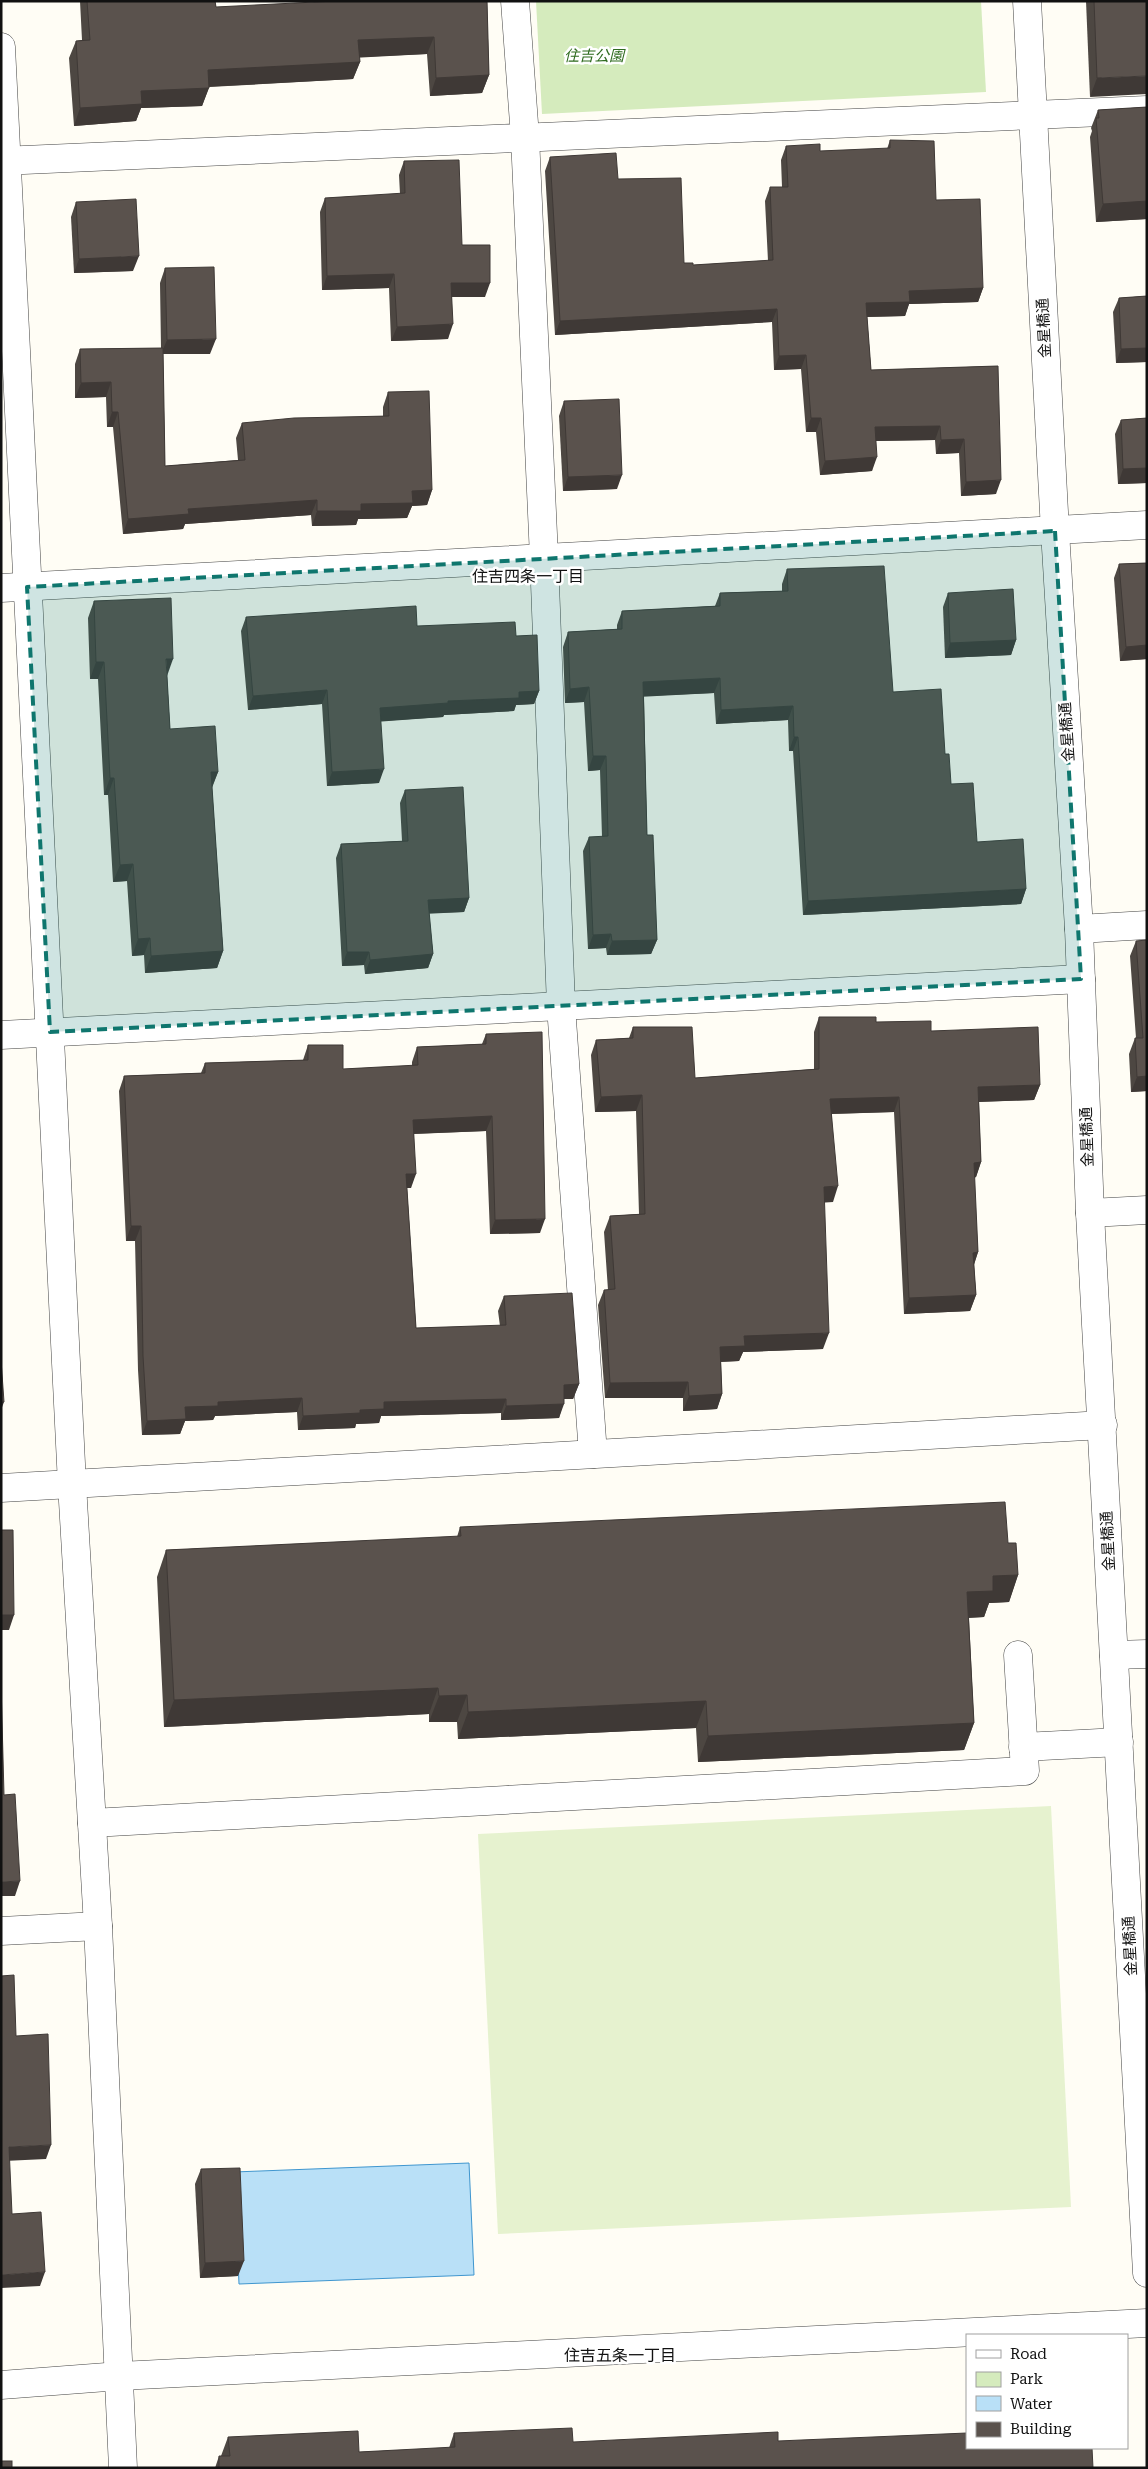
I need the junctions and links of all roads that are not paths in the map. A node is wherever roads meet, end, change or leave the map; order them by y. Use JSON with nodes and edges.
{"nodes":[{"id":1,"x":515,"y":1,"type":"edge"},
{"id":2,"x":1027,"y":1,"type":"edge"},
{"id":3,"x":1,"y":47,"type":"edge"},
{"id":4,"x":1147,"y":110,"type":"edge"},
{"id":5,"x":1032,"y":116,"type":"junction"},
{"id":6,"x":525,"y":137,"type":"junction"},
{"id":7,"x":4,"y":161,"type":"edge"},
{"id":8,"x":1147,"y":525,"type":"edge"},
{"id":9,"x":1055,"y":531,"type":"junction"},
{"id":10,"x":544,"y":557,"type":"junction"},
{"id":11,"x":14,"y":587,"type":"edge"},
{"id":12,"x":1147,"y":926,"type":"edge"},
{"id":13,"x":1079,"y":929,"type":"junction"},
{"id":14,"x":1081,"y":979,"type":"junction"},
{"id":15,"x":561,"y":1006,"type":"junction"},
{"id":16,"x":50,"y":1032,"type":"junction"},
{"id":17,"x":1,"y":1035,"type":"edge"},
{"id":18,"x":1147,"y":1210,"type":"edge"},
{"id":19,"x":1090,"y":1213,"type":"junction"},
{"id":20,"x":1102,"y":1425,"type":"junction"},
{"id":21,"x":594,"y":1454,"type":"junction"},
{"id":22,"x":72,"y":1484,"type":"junction"},
{"id":23,"x":1,"y":1488,"type":"edge"},
{"id":24,"x":1147,"y":1654,"type":"edge"},
{"id":25,"x":1018,"y":1655,"type":"dead end"},
{"id":26,"x":1114,"y":1655,"type":"junction"},
{"id":27,"x":1119,"y":1742,"type":"junction"},
{"id":28,"x":1023,"y":1746,"type":"junction"},
{"id":29,"x":92,"y":1823,"type":"junction"},
{"id":30,"x":98,"y":1926,"type":"junction"},
{"id":31,"x":1,"y":1931,"type":"edge"},
{"id":32,"x":1147,"y":2273,"type":"edge"},
{"id":33,"x":1147,"y":2323,"type":"edge"},
{"id":34,"x":120,"y":2376,"type":"junction"},
{"id":35,"x":1,"y":2385,"type":"edge"},
{"id":36,"x":123,"y":2468,"type":"edge"}],
"edges":[{"from":1,"to":6,"type":"street"},
{"from":2,"to":5,"type":"street","name":"金星橋通"},
{"from":3,"to":7,"type":"street"},
{"from":4,"to":5,"type":"street"},
{"from":5,"to":6,"type":"street"},
{"from":5,"to":9,"type":"street","name":"金星橋通"},
{"from":6,"to":7,"type":"street"},
{"from":6,"to":10,"type":"street"},
{"from":7,"to":11,"type":"street"},
{"from":8,"to":9,"type":"street"},
{"from":9,"to":10,"type":"street"},
{"from":9,"to":13,"type":"street","name":"金星橋通"},
{"from":10,"to":11,"type":"street"},
{"from":10,"to":15,"type":"street"},
{"from":11,"to":16,"type":"street"},
{"from":12,"to":13,"type":"street"},
{"from":13,"to":14,"type":"street","name":"金星橋通"},
{"from":14,"to":15,"type":"street"},
{"from":14,"to":19,"type":"street","name":"金星橋通"},
{"from":15,"to":16,"type":"street"},
{"from":15,"to":21,"type":"street"},
{"from":16,"to":17,"type":"street"},
{"from":16,"to":22,"type":"street"},
{"from":18,"to":19,"type":"street"},
{"from":19,"to":20,"type":"street","name":"金星橋通"},
{"from":20,"to":21,"type":"street"},
{"from":20,"to":26,"type":"street","name":"金星橋通"},
{"from":21,"to":22,"type":"street"},
{"from":22,"to":23,"type":"street"},
{"from":22,"to":29,"type":"street"},
{"from":24,"to":26,"type":"street"},
{"from":25,"to":28,"type":"street"},
{"from":26,"to":27,"type":"street","name":"金星橋通"},
{"from":27,"to":28,"type":"street"},
{"from":27,"to":32,"type":"street","name":"金星橋通"},
{"from":28,"to":29,"type":"street"},
{"from":29,"to":30,"type":"street"},
{"from":30,"to":31,"type":"street"},
{"from":30,"to":34,"type":"street"},
{"from":33,"to":34,"type":"street"},
{"from":34,"to":35,"type":"street"},
{"from":34,"to":36,"type":"street"}]}
